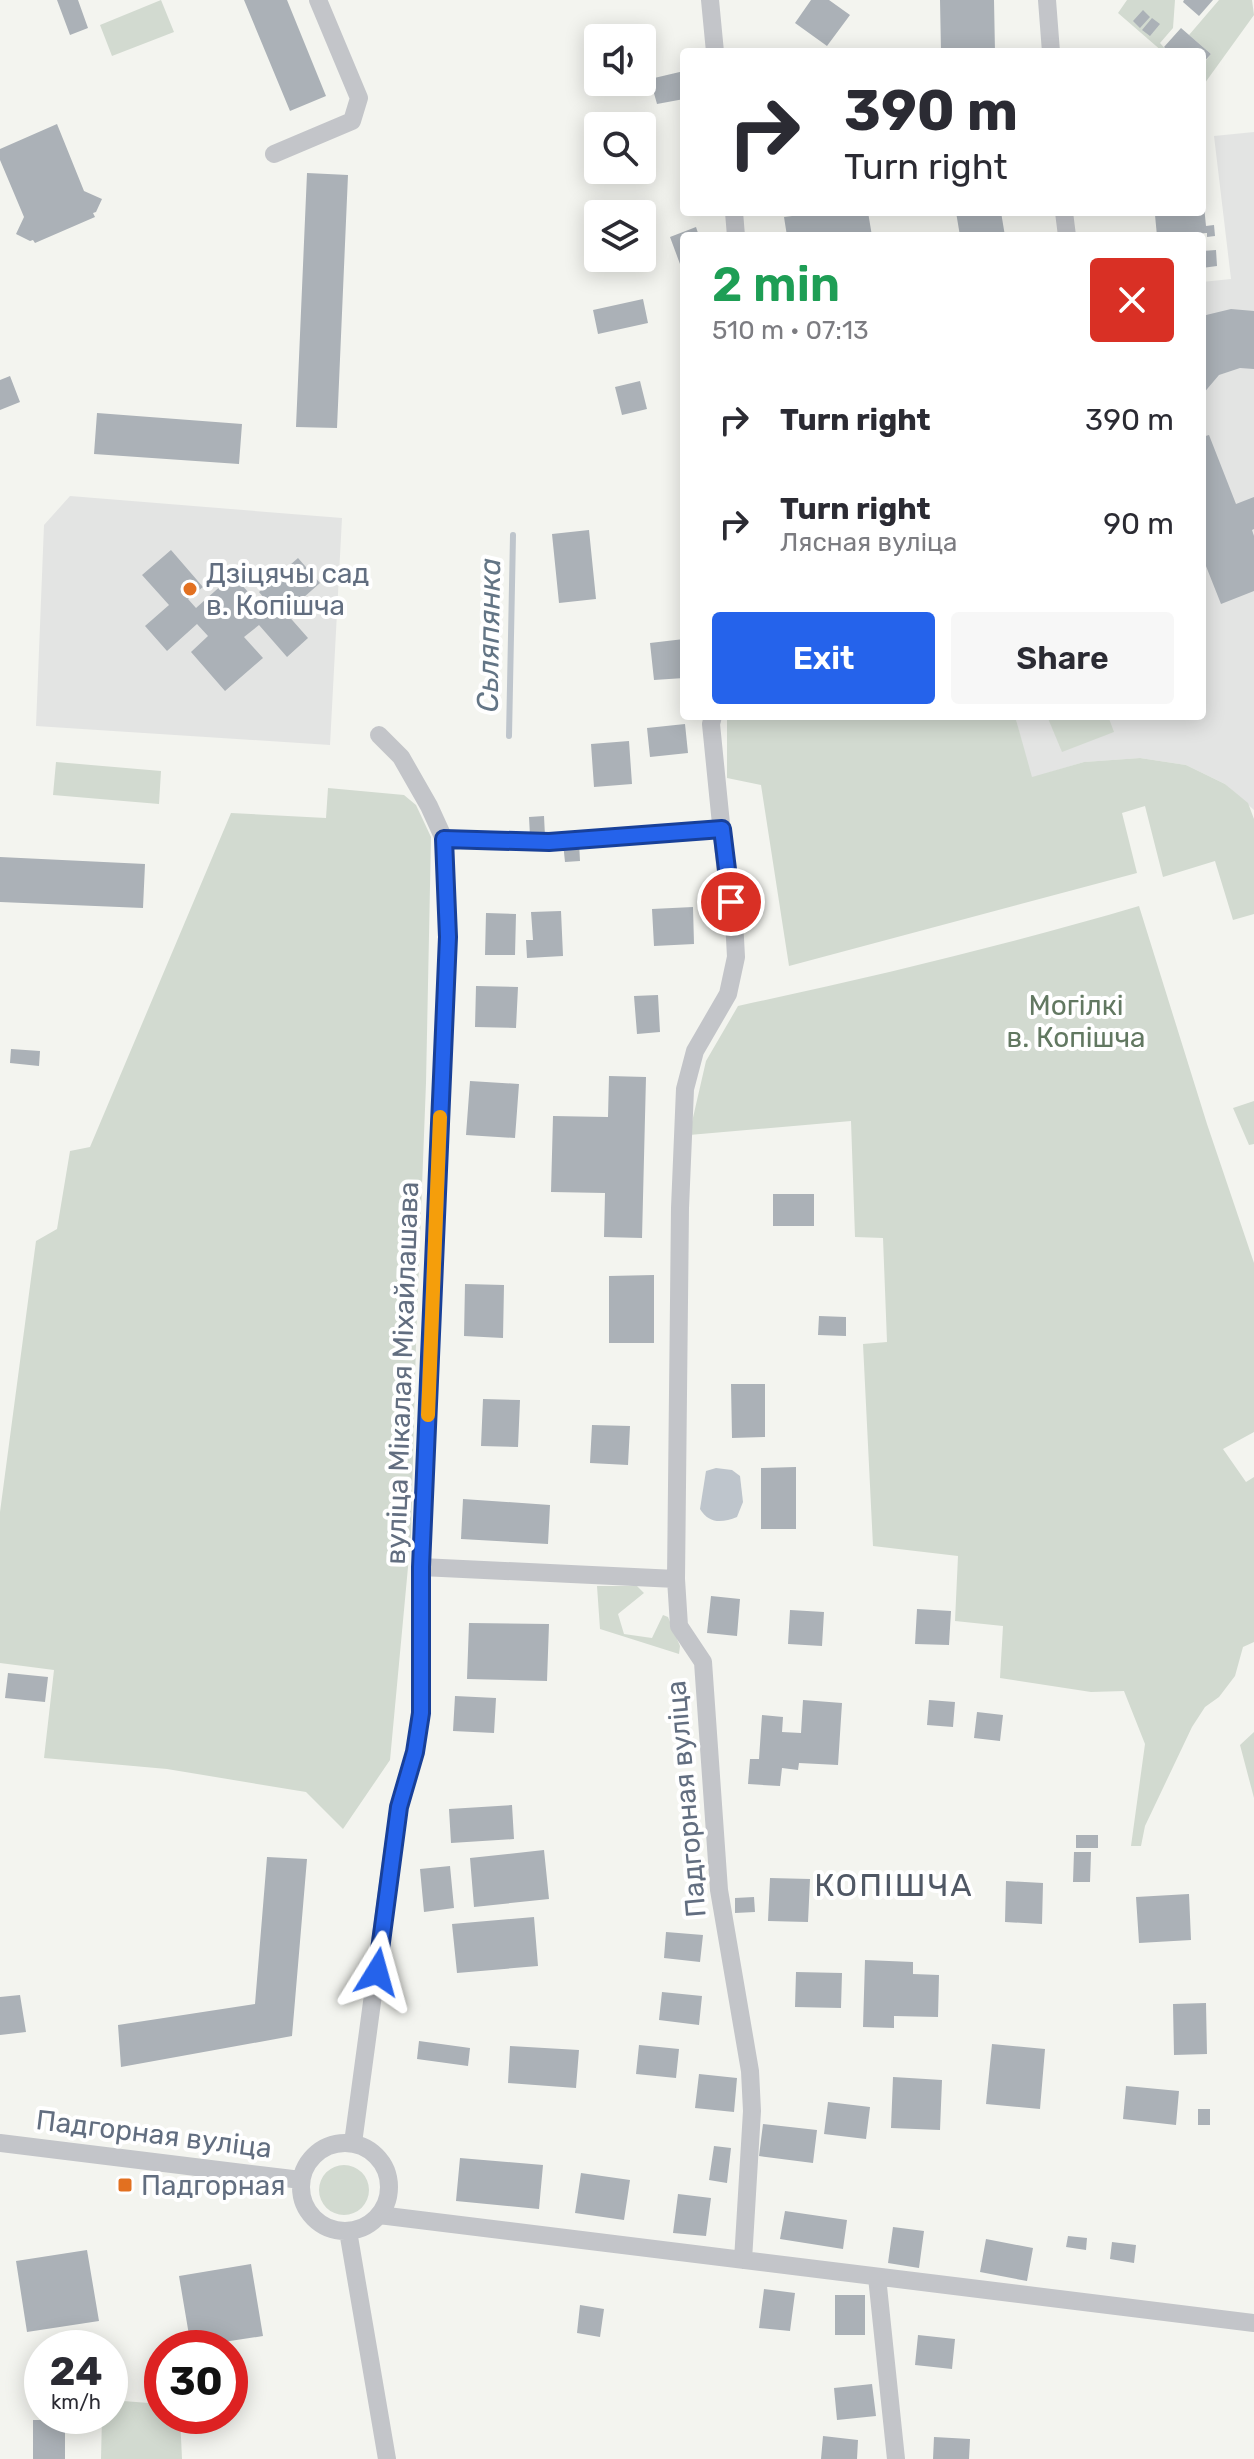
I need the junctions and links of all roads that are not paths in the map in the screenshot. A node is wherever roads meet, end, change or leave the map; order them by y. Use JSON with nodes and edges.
{"nodes":[{"id":1,"x":318,"y":0,"type":"edge"},
{"id":2,"x":710,"y":0,"type":"edge"},
{"id":3,"x":1047,"y":0,"type":"edge"},
{"id":4,"x":715,"y":48,"type":"edge"},
{"id":5,"x":1051,"y":48,"type":"edge"},
{"id":6,"x":274,"y":154,"type":"dead end"},
{"id":7,"x":712,"y":720,"type":"edge"},
{"id":8,"x":379,"y":735,"type":"dead end"},
{"id":9,"x":722,"y":829,"type":"junction"},
{"id":10,"x":444,"y":839,"type":"junction"},
{"id":11,"x":421,"y":1567,"type":"junction"},
{"id":12,"x":676,"y":1579,"type":"junction"},
{"id":13,"x":0,"y":2143,"type":"edge"},
{"id":14,"x":353,"y":2143,"type":"junction"},
{"id":15,"x":301,"y":2180,"type":"junction"},
{"id":16,"x":379,"y":2215,"type":"junction"},
{"id":17,"x":348,"y":2231,"type":"junction"},
{"id":18,"x":743,"y":2260,"type":"junction"},
{"id":19,"x":877,"y":2277,"type":"junction"},
{"id":20,"x":1254,"y":2323,"type":"edge"},
{"id":21,"x":387,"y":2459,"type":"edge"},
{"id":22,"x":896,"y":2459,"type":"edge"}],
"edges":[{"from":1,"to":6,"type":"street"},
{"from":2,"to":4,"type":"street"},
{"from":3,"to":5,"type":"street"},
{"from":7,"to":9,"type":"street","name":"Падгорная вуліца"},
{"from":8,"to":10,"type":"street"},
{"from":9,"to":10,"type":"street"},
{"from":9,"to":12,"type":"street","name":"Падгорная вуліца"},
{"from":10,"to":11,"type":"street","name":"вуліца Мікалая Міхайлашава"},
{"from":11,"to":12,"type":"street"},
{"from":11,"to":14,"type":"street","name":"вуліца Мікалая Міхайлашава"},
{"from":12,"to":18,"type":"street","name":"Падгорная вуліца"},
{"from":13,"to":15,"type":"street","name":"Падгорная вуліца"},
{"from":14,"to":15,"type":"street","name":"Падгорная вуліца"},
{"from":14,"to":16,"type":"street"},
{"from":15,"to":17,"type":"street","name":"Падгорная вуліца"},
{"from":16,"to":17,"type":"street"},
{"from":16,"to":18,"type":"street"},
{"from":17,"to":21,"type":"street"},
{"from":18,"to":19,"type":"street"},
{"from":19,"to":20,"type":"street"},
{"from":19,"to":22,"type":"street"}]}
